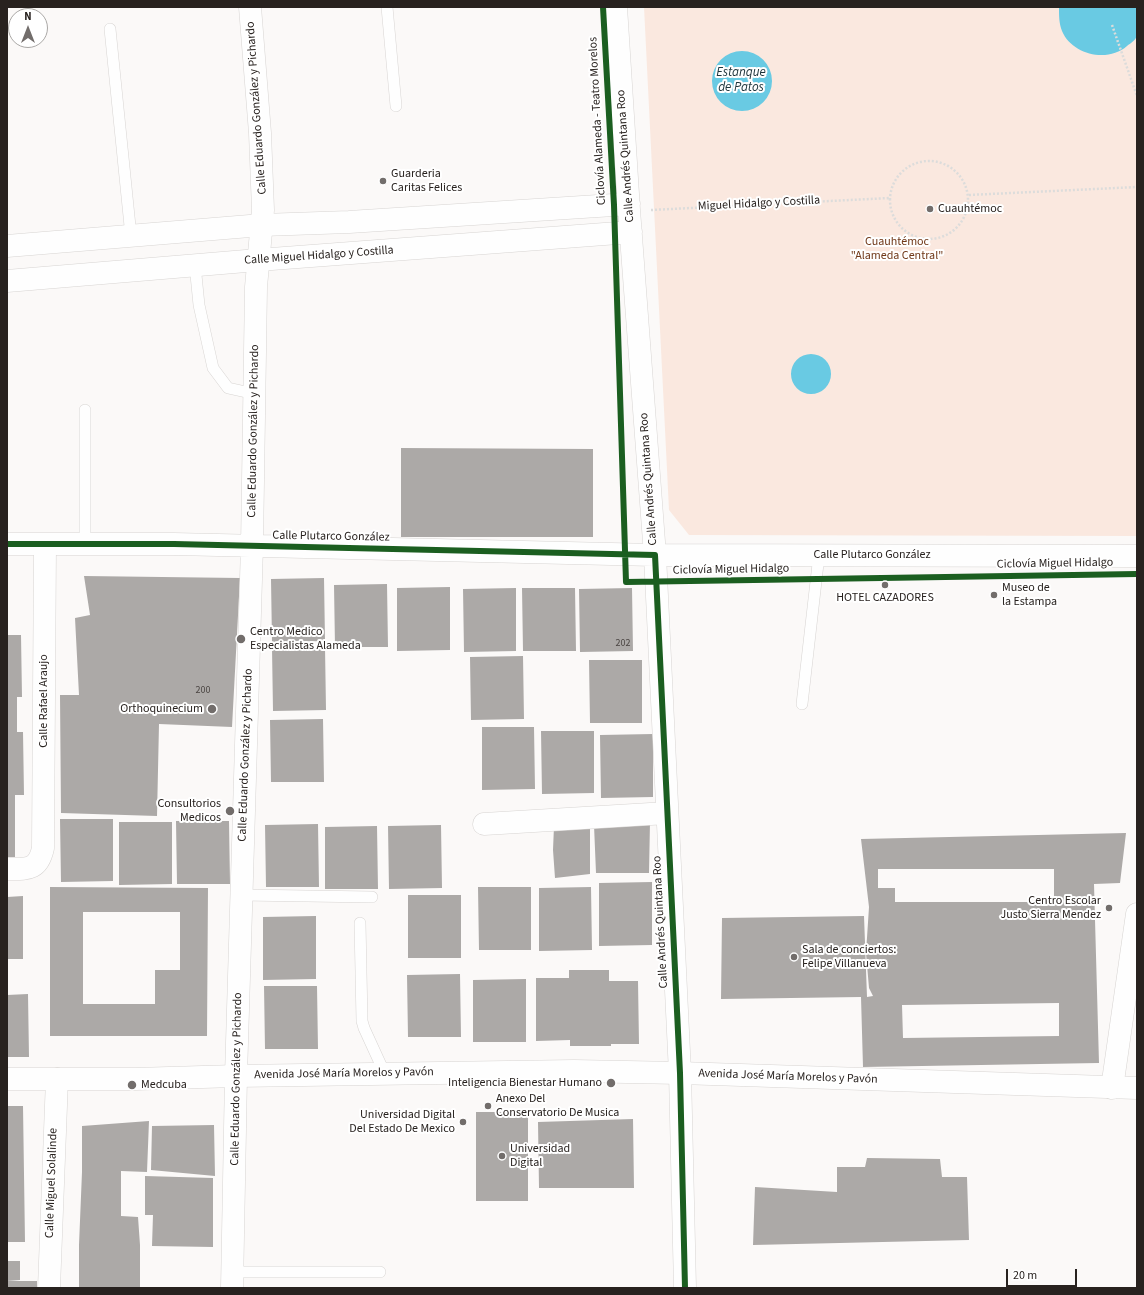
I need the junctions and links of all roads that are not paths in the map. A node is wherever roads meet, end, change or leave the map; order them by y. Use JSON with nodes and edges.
{"nodes":[{"id":1,"x":250,"y":7,"type":"edge"},
{"id":2,"x":387,"y":7,"type":"edge"},
{"id":3,"x":616,"y":7,"type":"edge"},
{"id":4,"x":110,"y":29,"type":"dead end"},
{"id":5,"x":396,"y":106,"type":"dead end"},
{"id":6,"x":629,"y":207,"type":"junction"},
{"id":7,"x":262,"y":225,"type":"junction"},
{"id":8,"x":631,"y":232,"type":"junction"},
{"id":9,"x":131,"y":236,"type":"junction"},
{"id":10,"x":7,"y":246,"type":"edge"},
{"id":11,"x":258,"y":260,"type":"junction"},
{"id":12,"x":195,"y":265,"type":"junction"},
{"id":13,"x":7,"y":281,"type":"edge"},
{"id":14,"x":255,"y":394,"type":"junction"},
{"id":15,"x":85,"y":410,"type":"dead end"},
{"id":16,"x":7,"y":544,"type":"edge"},
{"id":17,"x":45,"y":544,"type":"junction"},
{"id":18,"x":85,"y":544,"type":"junction"},
{"id":19,"x":252,"y":546,"type":"junction"},
{"id":20,"x":654,"y":555,"type":"junction"},
{"id":21,"x":819,"y":555,"type":"junction"},
{"id":22,"x":1137,"y":556,"type":"edge"},
{"id":23,"x":802,"y":704,"type":"dead end"},
{"id":24,"x":667,"y":813,"type":"junction"},
{"id":25,"x":484,"y":824,"type":"dead end"},
{"id":26,"x":7,"y":869,"type":"edge"},
{"id":27,"x":242,"y":895,"type":"junction"},
{"id":28,"x":372,"y":897,"type":"dead end"},
{"id":29,"x":1137,"y":914,"type":"edge"},
{"id":30,"x":360,"y":923,"type":"dead end"},
{"id":31,"x":680,"y":1073,"type":"junction"},
{"id":32,"x":385,"y":1074,"type":"junction"},
{"id":33,"x":236,"y":1076,"type":"junction"},
{"id":34,"x":7,"y":1079,"type":"edge"},
{"id":35,"x":57,"y":1079,"type":"junction"},
{"id":36,"x":1112,"y":1088,"type":"junction"},
{"id":37,"x":1137,"y":1088,"type":"edge"},
{"id":38,"x":380,"y":1272,"type":"dead end"},
{"id":39,"x":232,"y":1280,"type":"edge"},
{"id":40,"x":49,"y":1288,"type":"edge"},
{"id":41,"x":684,"y":1288,"type":"edge"}],
"edges":[{"from":1,"to":7,"type":"street","name":"Calle Eduardo González y Pichardo"},
{"from":2,"to":5,"type":"lane"},
{"from":3,"to":6,"type":"street","name":"Calle Andrés Quintana Roo"},
{"from":4,"to":9,"type":"lane"},
{"from":6,"to":7,"type":"street"},
{"from":6,"to":8,"type":"street","name":"Calle Andrés Quintana Roo"},
{"from":7,"to":9,"type":"street"},
{"from":7,"to":11,"type":"street","name":"Calle Eduardo González y Pichardo"},
{"from":8,"to":11,"type":"street","name":"Calle Miguel Hidalgo y Costilla"},
{"from":8,"to":20,"type":"street","name":"Calle Andrés Quintana Roo"},
{"from":9,"to":10,"type":"street"},
{"from":11,"to":12,"type":"street","name":"Calle Miguel Hidalgo y Costilla"},
{"from":11,"to":14,"type":"street","name":"Calle Eduardo González y Pichardo"},
{"from":12,"to":13,"type":"street","name":"Calle Miguel Hidalgo y Costilla"},
{"from":12,"to":14,"type":"lane"},
{"from":14,"to":19,"type":"street","name":"Calle Eduardo González y Pichardo"},
{"from":15,"to":18,"type":"lane"},
{"from":16,"to":17,"type":"street","name":"Calle Plutarco González"},
{"from":17,"to":18,"type":"street","name":"Calle Plutarco González"},
{"from":17,"to":26,"type":"street","name":"Calle Rafael Araujo"},
{"from":18,"to":19,"type":"street","name":"Calle Plutarco González"},
{"from":19,"to":20,"type":"street","name":"Calle Plutarco González"},
{"from":19,"to":27,"type":"street","name":"Calle Eduardo González y Pichardo"},
{"from":20,"to":21,"type":"street","name":"Calle Plutarco González"},
{"from":20,"to":24,"type":"street","name":"Calle Andrés Quintana Roo"},
{"from":21,"to":22,"type":"street","name":"Calle Plutarco González"},
{"from":21,"to":23,"type":"lane"},
{"from":24,"to":25,"type":"street"},
{"from":24,"to":31,"type":"street","name":"Calle Andrés Quintana Roo"},
{"from":27,"to":28,"type":"lane"},
{"from":27,"to":33,"type":"street","name":"Calle Eduardo González y Pichardo"},
{"from":29,"to":36,"type":"street"},
{"from":30,"to":32,"type":"lane"},
{"from":31,"to":32,"type":"street","name":"Avenida José María Morelos y Pavón"},
{"from":31,"to":36,"type":"street","name":"Avenida José María Morelos y Pavón"},
{"from":31,"to":41,"type":"street","name":"Calle Andrés Quintana Roo"},
{"from":32,"to":33,"type":"street","name":"Avenida José María Morelos y Pavón"},
{"from":33,"to":35,"type":"street","name":"Avenida José María Morelos y Pavón"},
{"from":33,"to":39,"type":"street","name":"Calle Eduardo González y Pichardo"},
{"from":34,"to":35,"type":"street","name":"Avenida José María Morelos y Pavón"},
{"from":35,"to":40,"type":"street","name":"Calle Miguel Solalinde"},
{"from":36,"to":37,"type":"street","name":"Avenida José María Morelos y Pavón"},
{"from":38,"to":39,"type":"lane"}]}
